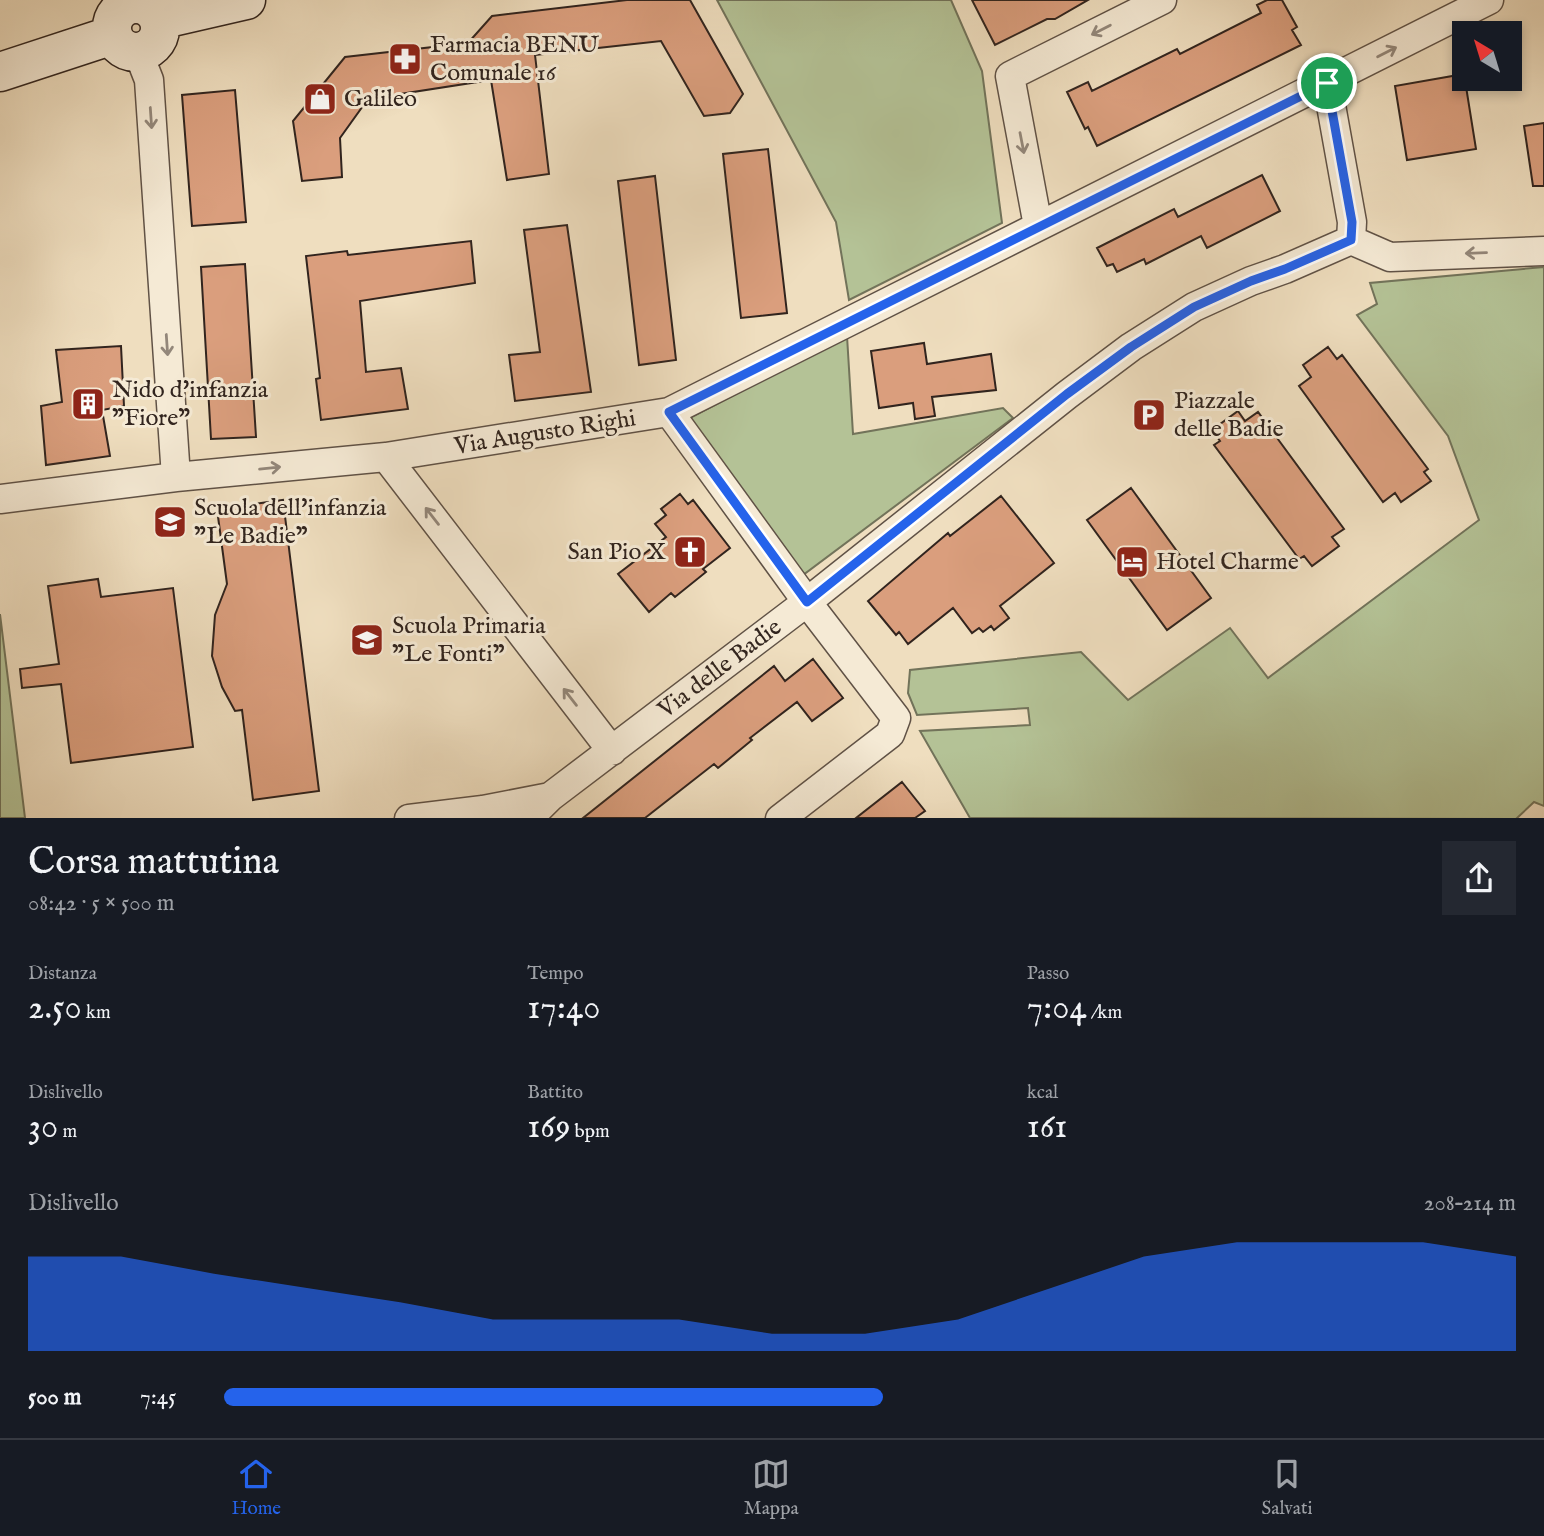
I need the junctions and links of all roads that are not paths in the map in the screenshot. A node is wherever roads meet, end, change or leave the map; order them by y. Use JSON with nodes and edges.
{"nodes":[{"id":1,"x":246,"y":0,"type":"edge"},
{"id":2,"x":1162,"y":0,"type":"edge"},
{"id":3,"x":1489,"y":0,"type":"edge"},
{"id":4,"x":126,"y":43,"type":"junction"},
{"id":5,"x":0,"y":72,"type":"edge"},
{"id":6,"x":1327,"y":83,"type":"junction"},
{"id":7,"x":1038,"y":226,"type":"junction"},
{"id":8,"x":1351,"y":240,"type":"junction"},
{"id":9,"x":1544,"y":251,"type":"edge"},
{"id":10,"x":669,"y":412,"type":"junction"},
{"id":11,"x":386,"y":457,"type":"junction"},
{"id":12,"x":176,"y":477,"type":"junction"},
{"id":13,"x":0,"y":499,"type":"edge"},
{"id":14,"x":807,"y":602,"type":"junction"},
{"id":15,"x":612,"y":751,"type":"junction"},
{"id":16,"x":550,"y":797,"type":"junction"},
{"id":17,"x":465,"y":816,"type":"edge"},
{"id":18,"x":409,"y":818,"type":"edge"},
{"id":19,"x":528,"y":818,"type":"edge"},
{"id":20,"x":780,"y":818,"type":"edge"}],
"edges":[{"from":1,"to":4,"type":"street"},
{"from":2,"to":7,"type":"street","one_way":true},
{"from":6,"to":3,"type":"street","name":"Via Augusto Righi","one_way":true},
{"from":4,"to":5,"type":"street"},
{"from":4,"to":12,"type":"street","one_way":true},
{"from":6,"to":7,"type":"street","name":"Via Augusto Righi"},
{"from":6,"to":8,"type":"street"},
{"from":7,"to":10,"type":"street","name":"Via Augusto Righi"},
{"from":9,"to":8,"type":"street","one_way":true},
{"from":8,"to":14,"type":"street","name":"Via delle Badie"},
{"from":10,"to":11,"type":"street","name":"Via Augusto Righi"},
{"from":10,"to":14,"type":"street"},
{"from":12,"to":11,"type":"street","name":"Via Augusto Righi","one_way":true},
{"from":15,"to":11,"type":"street","one_way":true},
{"from":12,"to":13,"type":"street","name":"Via Augusto Righi"},
{"from":14,"to":15,"type":"street","name":"Via delle Badie"},
{"from":14,"to":20,"type":"street"},
{"from":15,"to":16,"type":"street","name":"Via delle Badie"},
{"from":16,"to":17,"type":"street","name":"Via delle Badie"},
{"from":16,"to":19,"type":"street","name":"Via delle Badie"},
{"from":17,"to":18,"type":"street","name":"Via delle Badie"}]}
